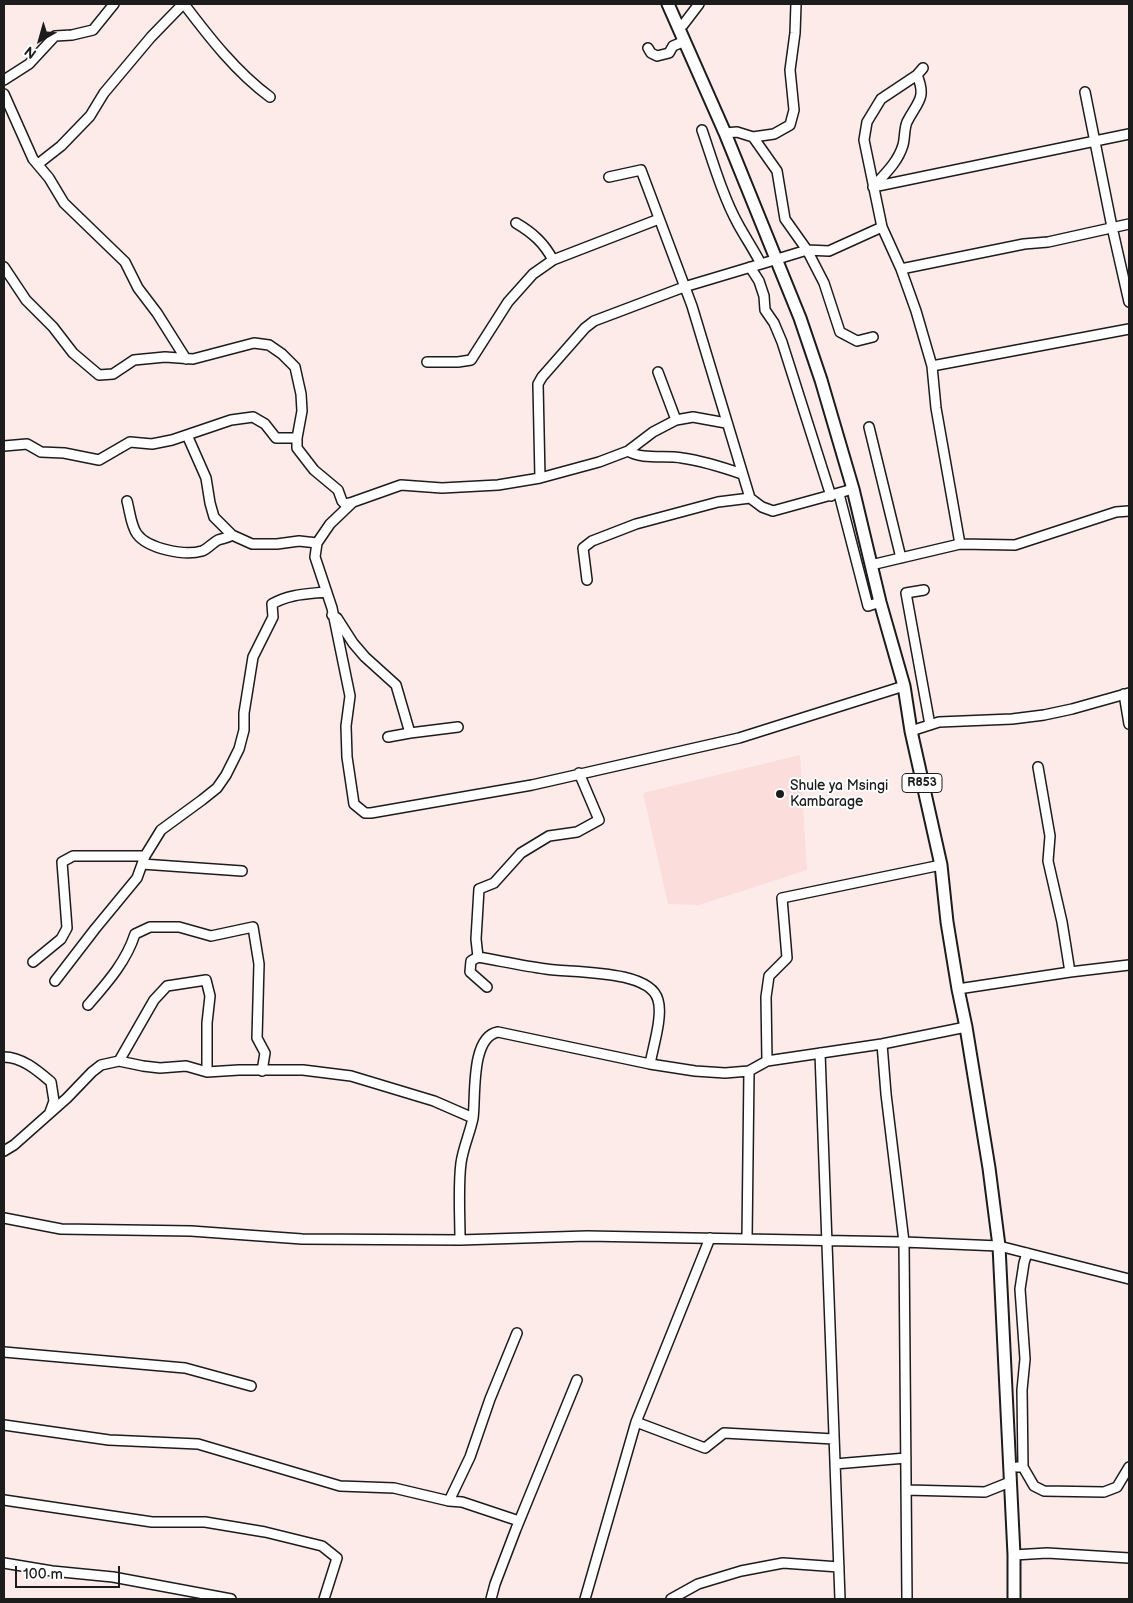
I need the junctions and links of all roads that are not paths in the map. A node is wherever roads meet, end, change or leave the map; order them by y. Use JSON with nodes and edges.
{"nodes":[{"id":1,"x":114,"y":4,"type":"edge"},
{"id":2,"x":183,"y":4,"type":"edge"},
{"id":3,"x":668,"y":4,"type":"edge"},
{"id":4,"x":699,"y":4,"type":"edge"},
{"id":5,"x":796,"y":4,"type":"edge"},
{"id":6,"x":678,"y":26,"type":"junction"},
{"id":7,"x":684,"y":41,"type":"junction"},
{"id":8,"x":648,"y":48,"type":"dead end"},
{"id":9,"x":4,"y":80,"type":"edge"},
{"id":10,"x":1085,"y":92,"type":"dead end"},
{"id":11,"x":4,"y":94,"type":"edge"},
{"id":12,"x":270,"y":96,"type":"dead end"},
{"id":13,"x":702,"y":130,"type":"dead end"},
{"id":14,"x":725,"y":133,"type":"junction"},
{"id":15,"x":1129,"y":134,"type":"edge"},
{"id":16,"x":753,"y":137,"type":"junction"},
{"id":17,"x":1095,"y":141,"type":"junction"},
{"id":18,"x":38,"y":164,"type":"junction"},
{"id":19,"x":609,"y":177,"type":"dead end"},
{"id":20,"x":873,"y":187,"type":"junction"},
{"id":21,"x":659,"y":219,"type":"junction"},
{"id":22,"x":516,"y":223,"type":"dead end"},
{"id":23,"x":1129,"y":224,"type":"edge"},
{"id":24,"x":882,"y":227,"type":"junction"},
{"id":25,"x":1112,"y":227,"type":"junction"},
{"id":26,"x":807,"y":250,"type":"junction"},
{"id":27,"x":554,"y":260,"type":"junction"},
{"id":28,"x":776,"y":260,"type":"junction"},
{"id":29,"x":761,"y":264,"type":"junction"},
{"id":30,"x":4,"y":267,"type":"edge"},
{"id":31,"x":750,"y":267,"type":"junction"},
{"id":32,"x":901,"y":269,"type":"junction"},
{"id":33,"x":684,"y":286,"type":"junction"},
{"id":34,"x":1129,"y":302,"type":"edge"},
{"id":35,"x":1129,"y":329,"type":"edge"},
{"id":36,"x":873,"y":337,"type":"dead end"},
{"id":37,"x":186,"y":359,"type":"junction"},
{"id":38,"x":427,"y":362,"type":"dead end"},
{"id":39,"x":932,"y":366,"type":"junction"},
{"id":40,"x":658,"y":372,"type":"dead end"},
{"id":41,"x":676,"y":420,"type":"junction"},
{"id":42,"x":726,"y":423,"type":"junction"},
{"id":43,"x":869,"y":427,"type":"dead end"},
{"id":44,"x":187,"y":435,"type":"junction"},
{"id":45,"x":297,"y":438,"type":"junction"},
{"id":46,"x":4,"y":446,"type":"edge"},
{"id":47,"x":628,"y":451,"type":"junction"},
{"id":48,"x":742,"y":474,"type":"junction"},
{"id":49,"x":540,"y":478,"type":"junction"},
{"id":50,"x":854,"y":490,"type":"junction"},
{"id":51,"x":835,"y":495,"type":"junction"},
{"id":52,"x":750,"y":498,"type":"junction"},
{"id":53,"x":127,"y":501,"type":"dead end"},
{"id":54,"x":353,"y":502,"type":"junction"},
{"id":55,"x":1129,"y":511,"type":"edge"},
{"id":56,"x":232,"y":535,"type":"junction"},
{"id":57,"x":317,"y":543,"type":"junction"},
{"id":58,"x":960,"y":544,"type":"junction"},
{"id":59,"x":901,"y":558,"type":"junction"},
{"id":60,"x":871,"y":565,"type":"junction"},
{"id":61,"x":587,"y":580,"type":"dead end"},
{"id":62,"x":924,"y":590,"type":"dead end"},
{"id":63,"x":326,"y":592,"type":"junction"},
{"id":64,"x":880,"y":602,"type":"junction"},
{"id":65,"x":332,"y":615,"type":"junction"},
{"id":66,"x":904,"y":686,"type":"junction"},
{"id":67,"x":1127,"y":693,"type":"edge"},
{"id":68,"x":1129,"y":724,"type":"edge"},
{"id":69,"x":930,"y":725,"type":"junction"},
{"id":70,"x":458,"y":727,"type":"dead end"},
{"id":71,"x":911,"y":731,"type":"junction"},
{"id":72,"x":410,"y":733,"type":"junction"},
{"id":73,"x":388,"y":737,"type":"dead end"},
{"id":74,"x":1038,"y":767,"type":"dead end"},
{"id":75,"x":579,"y":773,"type":"junction"},
{"id":76,"x":143,"y":860,"type":"junction"},
{"id":77,"x":941,"y":865,"type":"junction"},
{"id":78,"x":242,"y":871,"type":"dead end"},
{"id":79,"x":478,"y":957,"type":"junction"},
{"id":80,"x":33,"y":962,"type":"dead end"},
{"id":81,"x":1129,"y":965,"type":"edge"},
{"id":82,"x":1070,"y":972,"type":"junction"},
{"id":83,"x":55,"y":981,"type":"dead end"},
{"id":84,"x":487,"y":987,"type":"dead end"},
{"id":85,"x":958,"y":989,"type":"junction"},
{"id":86,"x":88,"y":1006,"type":"dead end"},
{"id":87,"x":966,"y":1027,"type":"junction"},
{"id":88,"x":882,"y":1044,"type":"junction"},
{"id":89,"x":820,"y":1053,"type":"junction"},
{"id":90,"x":4,"y":1058,"type":"edge"},
{"id":91,"x":119,"y":1061,"type":"junction"},
{"id":92,"x":767,"y":1061,"type":"junction"},
{"id":93,"x":650,"y":1064,"type":"junction"},
{"id":94,"x":262,"y":1070,"type":"junction"},
{"id":95,"x":749,"y":1071,"type":"junction"},
{"id":96,"x":207,"y":1072,"type":"junction"},
{"id":97,"x":49,"y":1113,"type":"junction"},
{"id":98,"x":473,"y":1118,"type":"junction"},
{"id":99,"x":4,"y":1142,"type":"edge"},
{"id":100,"x":14,"y":1144,"type":"junction"},
{"id":101,"x":4,"y":1151,"type":"edge"},
{"id":102,"x":4,"y":1218,"type":"edge"},
{"id":103,"x":710,"y":1238,"type":"junction"},
{"id":104,"x":747,"y":1239,"type":"junction"},
{"id":105,"x":460,"y":1240,"type":"junction"},
{"id":106,"x":828,"y":1241,"type":"junction"},
{"id":107,"x":904,"y":1242,"type":"junction"},
{"id":108,"x":999,"y":1246,"type":"junction"},
{"id":109,"x":1027,"y":1253,"type":"junction"},
{"id":110,"x":1129,"y":1279,"type":"edge"},
{"id":111,"x":517,"y":1333,"type":"dead end"},
{"id":112,"x":4,"y":1352,"type":"edge"},
{"id":113,"x":576,"y":1380,"type":"dead end"},
{"id":114,"x":251,"y":1386,"type":"dead end"},
{"id":115,"x":636,"y":1422,"type":"junction"},
{"id":116,"x":4,"y":1425,"type":"edge"},
{"id":117,"x":834,"y":1439,"type":"junction"},
{"id":118,"x":906,"y":1458,"type":"junction"},
{"id":119,"x":835,"y":1464,"type":"junction"},
{"id":120,"x":1023,"y":1466,"type":"junction"},
{"id":121,"x":1009,"y":1467,"type":"junction"},
{"id":122,"x":1129,"y":1467,"type":"edge"},
{"id":123,"x":1010,"y":1482,"type":"junction"},
{"id":124,"x":906,"y":1490,"type":"junction"},
{"id":125,"x":4,"y":1500,"type":"edge"},
{"id":126,"x":449,"y":1501,"type":"junction"},
{"id":127,"x":519,"y":1521,"type":"junction"},
{"id":128,"x":1014,"y":1555,"type":"junction"},
{"id":129,"x":1129,"y":1558,"type":"edge"},
{"id":130,"x":4,"y":1563,"type":"edge"},
{"id":131,"x":839,"y":1567,"type":"junction"},
{"id":132,"x":231,"y":1599,"type":"edge"},
{"id":133,"x":324,"y":1599,"type":"edge"},
{"id":134,"x":491,"y":1599,"type":"edge"},
{"id":135,"x":585,"y":1599,"type":"edge"},
{"id":136,"x":671,"y":1599,"type":"edge"},
{"id":137,"x":840,"y":1599,"type":"edge"},
{"id":138,"x":906,"y":1599,"type":"edge"},
{"id":139,"x":1014,"y":1599,"type":"edge"}],
"edges":[{"from":1,"to":9,"type":"street"},
{"from":2,"to":12,"type":"street"},
{"from":2,"to":18,"type":"street"},
{"from":3,"to":6,"type":"main road","number":"R853"},
{"from":4,"to":6,"type":"street"},
{"from":5,"to":16,"type":"street"},
{"from":6,"to":7,"type":"main road","number":"R853"},
{"from":7,"to":8,"type":"street"},
{"from":7,"to":14,"type":"main road","number":"R853"},
{"from":10,"to":17,"type":"street"},
{"from":11,"to":18,"type":"street"},
{"from":13,"to":29,"type":"street"},
{"from":14,"to":16,"type":"street"},
{"from":14,"to":28,"type":"main road","number":"R853"},
{"from":15,"to":17,"type":"street"},
{"from":16,"to":26,"type":"street"},
{"from":17,"to":20,"type":"street"},
{"from":17,"to":25,"type":"street"},
{"from":18,"to":37,"type":"street"},
{"from":19,"to":21,"type":"street"},
{"from":20,"to":20,"type":"street"},
{"from":20,"to":24,"type":"street"},
{"from":21,"to":27,"type":"street"},
{"from":21,"to":33,"type":"street"},
{"from":22,"to":27,"type":"street"},
{"from":23,"to":25,"type":"street"},
{"from":24,"to":26,"type":"street"},
{"from":24,"to":32,"type":"street"},
{"from":25,"to":32,"type":"street"},
{"from":25,"to":34,"type":"street"},
{"from":26,"to":28,"type":"street"},
{"from":26,"to":36,"type":"street"},
{"from":27,"to":38,"type":"street"},
{"from":28,"to":29,"type":"street"},
{"from":28,"to":50,"type":"main road","number":"R853"},
{"from":29,"to":31,"type":"street"},
{"from":30,"to":37,"type":"street"},
{"from":31,"to":33,"type":"street"},
{"from":31,"to":51,"type":"street"},
{"from":32,"to":39,"type":"street"},
{"from":33,"to":42,"type":"street"},
{"from":33,"to":49,"type":"street"},
{"from":35,"to":39,"type":"street"},
{"from":37,"to":45,"type":"street"},
{"from":39,"to":58,"type":"street"},
{"from":40,"to":41,"type":"street"},
{"from":41,"to":42,"type":"street"},
{"from":41,"to":47,"type":"street"},
{"from":42,"to":48,"type":"street"},
{"from":43,"to":59,"type":"street"},
{"from":44,"to":45,"type":"street"},
{"from":44,"to":46,"type":"street"},
{"from":44,"to":56,"type":"street"},
{"from":45,"to":54,"type":"street"},
{"from":47,"to":48,"type":"street"},
{"from":47,"to":49,"type":"street"},
{"from":48,"to":52,"type":"street"},
{"from":49,"to":54,"type":"street"},
{"from":50,"to":51,"type":"street"},
{"from":50,"to":60,"type":"main road","number":"R853"},
{"from":51,"to":52,"type":"street"},
{"from":51,"to":64,"type":"street"},
{"from":52,"to":61,"type":"street"},
{"from":53,"to":56,"type":"street"},
{"from":54,"to":57,"type":"street"},
{"from":55,"to":58,"type":"street"},
{"from":56,"to":57,"type":"street"},
{"from":57,"to":63,"type":"street"},
{"from":58,"to":59,"type":"street"},
{"from":59,"to":60,"type":"street"},
{"from":60,"to":64,"type":"main road","number":"R853"},
{"from":62,"to":69,"type":"street"},
{"from":63,"to":65,"type":"street"},
{"from":63,"to":76,"type":"street"},
{"from":64,"to":66,"type":"main road","number":"R853"},
{"from":65,"to":72,"type":"street"},
{"from":65,"to":75,"type":"street"},
{"from":66,"to":71,"type":"main road","number":"R853"},
{"from":66,"to":75,"type":"street"},
{"from":67,"to":68,"type":"street"},
{"from":67,"to":69,"type":"street"},
{"from":69,"to":71,"type":"street"},
{"from":70,"to":72,"type":"street"},
{"from":71,"to":77,"type":"main road","number":"R853"},
{"from":72,"to":73,"type":"street"},
{"from":74,"to":82,"type":"street"},
{"from":75,"to":79,"type":"street"},
{"from":76,"to":78,"type":"street"},
{"from":76,"to":80,"type":"street"},
{"from":76,"to":83,"type":"street"},
{"from":77,"to":85,"type":"main road","number":"R853"},
{"from":77,"to":92,"type":"street"},
{"from":79,"to":84,"type":"street"},
{"from":79,"to":93,"type":"street"},
{"from":81,"to":82,"type":"street"},
{"from":82,"to":85,"type":"street"},
{"from":85,"to":87,"type":"main road","number":"R853"},
{"from":86,"to":94,"type":"street"},
{"from":87,"to":88,"type":"street"},
{"from":87,"to":108,"type":"main road","number":"R853"},
{"from":88,"to":89,"type":"street"},
{"from":88,"to":107,"type":"street"},
{"from":89,"to":92,"type":"street"},
{"from":89,"to":106,"type":"street"},
{"from":90,"to":97,"type":"street"},
{"from":91,"to":96,"type":"street"},
{"from":91,"to":96,"type":"street"},
{"from":91,"to":97,"type":"street"},
{"from":92,"to":95,"type":"street"},
{"from":93,"to":95,"type":"street"},
{"from":93,"to":98,"type":"street"},
{"from":94,"to":96,"type":"street"},
{"from":94,"to":98,"type":"street"},
{"from":95,"to":104,"type":"street"},
{"from":97,"to":100,"type":"street"},
{"from":98,"to":105,"type":"street"},
{"from":99,"to":100,"type":"street"},
{"from":100,"to":101,"type":"street"},
{"from":102,"to":105,"type":"street"},
{"from":103,"to":104,"type":"street"},
{"from":103,"to":105,"type":"street"},
{"from":103,"to":115,"type":"street"},
{"from":104,"to":106,"type":"street"},
{"from":106,"to":107,"type":"street"},
{"from":106,"to":117,"type":"street"},
{"from":107,"to":108,"type":"street"},
{"from":107,"to":118,"type":"street"},
{"from":108,"to":109,"type":"street"},
{"from":108,"to":121,"type":"main road","number":"R853"},
{"from":109,"to":110,"type":"street"},
{"from":109,"to":120,"type":"street"},
{"from":111,"to":126,"type":"street"},
{"from":112,"to":114,"type":"street"},
{"from":113,"to":127,"type":"street"},
{"from":115,"to":117,"type":"street"},
{"from":115,"to":135,"type":"street"},
{"from":116,"to":126,"type":"street"},
{"from":117,"to":119,"type":"street"},
{"from":118,"to":119,"type":"street"},
{"from":118,"to":124,"type":"street"},
{"from":119,"to":131,"type":"street"},
{"from":120,"to":121,"type":"street"},
{"from":120,"to":122,"type":"street"},
{"from":121,"to":123,"type":"main road","number":"R853"},
{"from":123,"to":124,"type":"street"},
{"from":123,"to":128,"type":"main road","number":"R853"},
{"from":124,"to":138,"type":"street"},
{"from":125,"to":133,"type":"street"},
{"from":126,"to":127,"type":"street"},
{"from":127,"to":134,"type":"street"},
{"from":128,"to":129,"type":"street"},
{"from":128,"to":139,"type":"main road","number":"R853"},
{"from":130,"to":132,"type":"street"},
{"from":131,"to":136,"type":"street"},
{"from":131,"to":137,"type":"street"}]}
